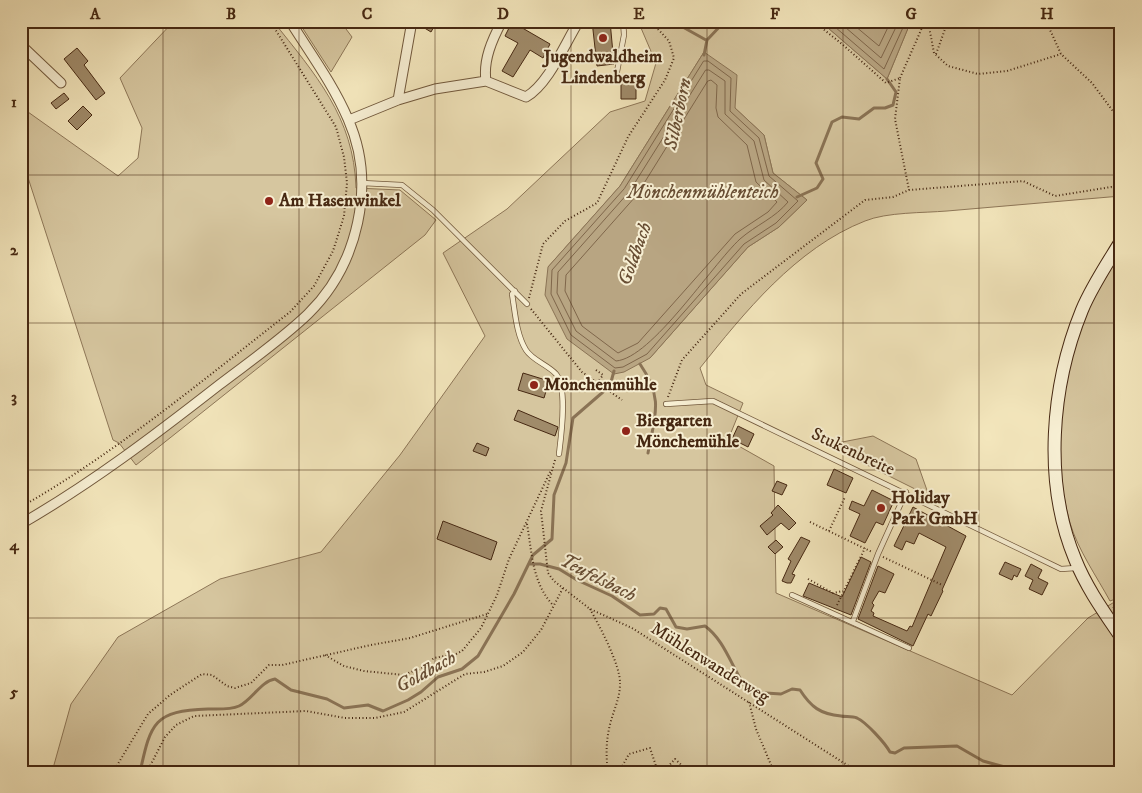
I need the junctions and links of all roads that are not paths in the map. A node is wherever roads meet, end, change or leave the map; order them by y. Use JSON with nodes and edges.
{"nodes":[{"id":1,"x":290,"y":21,"type":"edge"},
{"id":2,"x":502,"y":21,"type":"edge"},
{"id":3,"x":579,"y":21,"type":"edge"},
{"id":4,"x":623,"y":21,"type":"edge"},
{"id":5,"x":413,"y":22,"type":"edge"},
{"id":6,"x":21,"y":45,"type":"edge"},
{"id":7,"x":616,"y":77,"type":"dead end"},
{"id":8,"x":486,"y":81,"type":"junction"},
{"id":9,"x":61,"y":83,"type":"dead end"},
{"id":10,"x":398,"y":100,"type":"junction"},
{"id":11,"x":349,"y":120,"type":"junction"},
{"id":12,"x":362,"y":183,"type":"junction"},
{"id":13,"x":1121,"y":241,"type":"edge"},
{"id":14,"x":515,"y":291,"type":"junction"},
{"id":15,"x":528,"y":304,"type":"road end"},
{"id":16,"x":666,"y":404,"type":"road end"},
{"id":17,"x":558,"y":454,"type":"dead end"},
{"id":18,"x":906,"y":492,"type":"junction"},
{"id":19,"x":21,"y":524,"type":"edge"},
{"id":20,"x":1078,"y":567,"type":"junction"},
{"id":21,"x":792,"y":595,"type":"dead end"},
{"id":22,"x":853,"y":621,"type":"junction"},
{"id":23,"x":1121,"y":637,"type":"edge"},
{"id":24,"x":909,"y":648,"type":"dead end"}],
"edges":[{"from":1,"to":11,"type":"street"},
{"from":2,"to":8,"type":"street"},
{"from":3,"to":8,"type":"street"},
{"from":4,"to":7,"type":"lane"},
{"from":5,"to":10,"type":"street"},
{"from":6,"to":9,"type":"street"},
{"from":8,"to":10,"type":"street"},
{"from":10,"to":11,"type":"street"},
{"from":11,"to":12,"type":"street"},
{"from":12,"to":14,"type":"lane"},
{"from":12,"to":19,"type":"street"},
{"from":13,"to":20,"type":"street"},
{"from":14,"to":15,"type":"lane"},
{"from":14,"to":17,"type":"lane"},
{"from":16,"to":18,"type":"lane","name":"Stukenbreite"},
{"from":18,"to":20,"type":"lane","name":"Stukenbreite"},
{"from":18,"to":22,"type":"lane"},
{"from":20,"to":23,"type":"street"},
{"from":21,"to":22,"type":"lane"},
{"from":22,"to":24,"type":"lane"}]}
